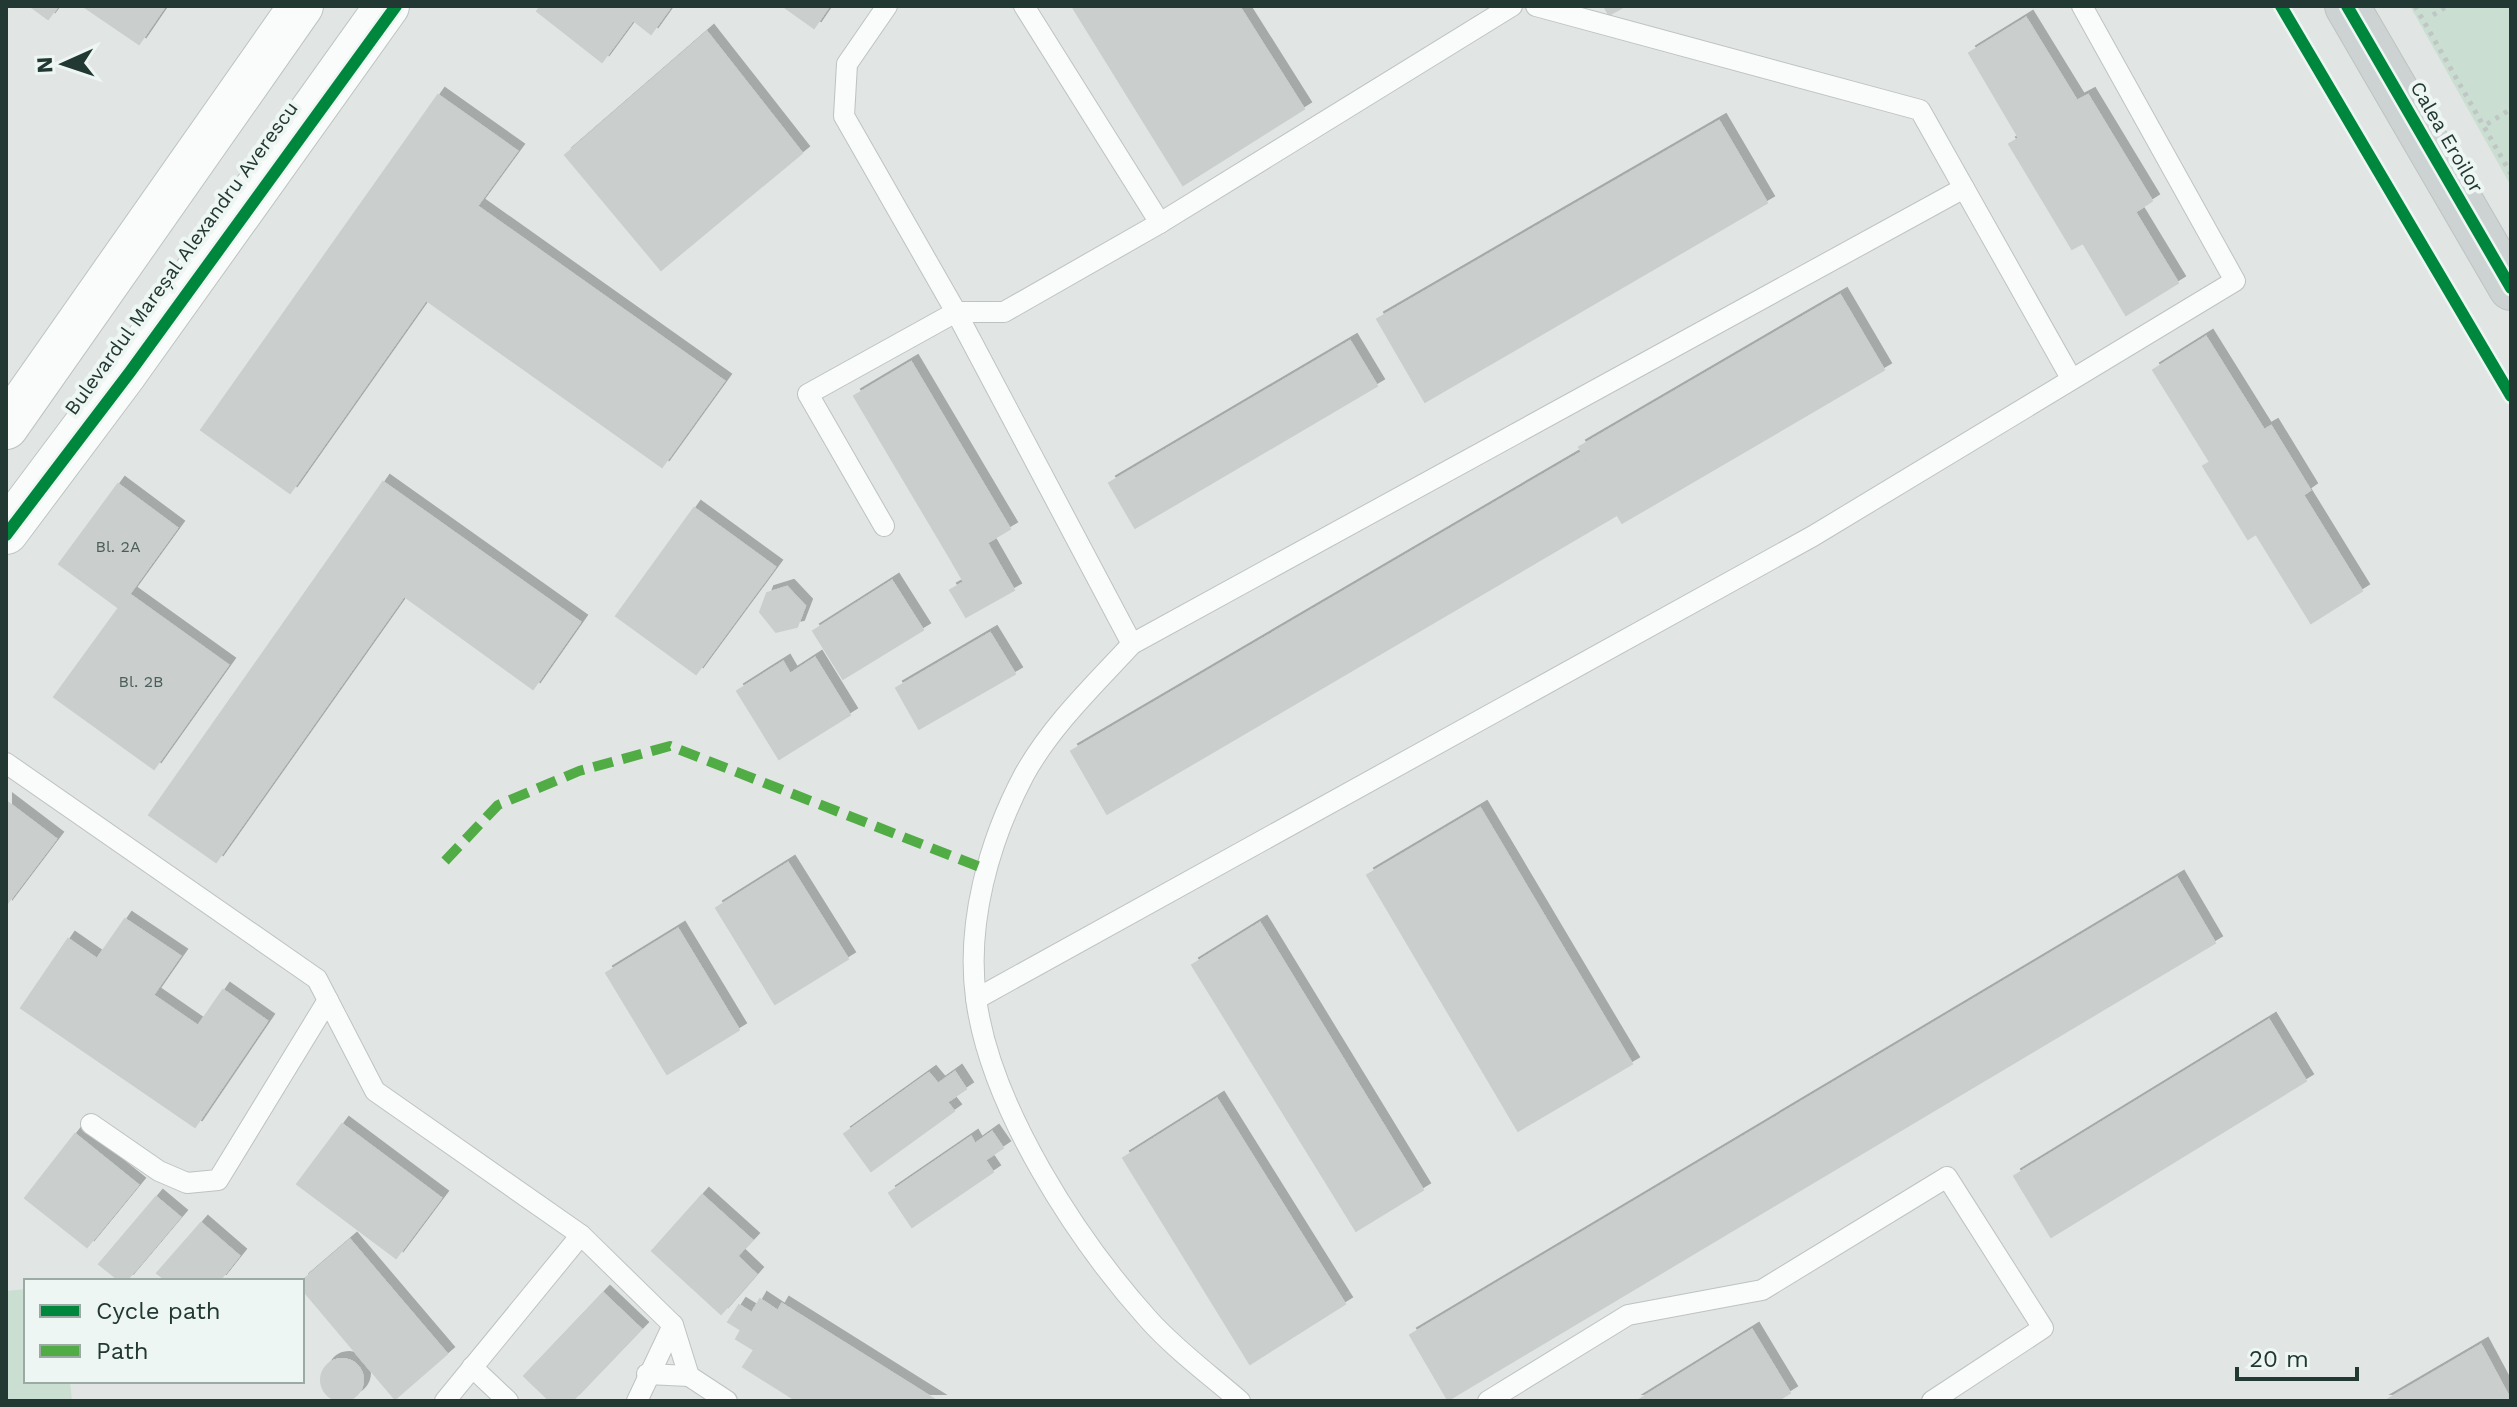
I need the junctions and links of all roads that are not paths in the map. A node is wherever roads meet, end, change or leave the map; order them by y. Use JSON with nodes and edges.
{"nodes":[{"id":1,"x":301,"y":6,"type":"edge"},
{"id":2,"x":387,"y":6,"type":"edge"},
{"id":3,"x":887,"y":6,"type":"edge"},
{"id":4,"x":1024,"y":6,"type":"edge"},
{"id":5,"x":1512,"y":6,"type":"edge"},
{"id":6,"x":1536,"y":6,"type":"edge"},
{"id":7,"x":2082,"y":6,"type":"edge"},
{"id":8,"x":2347,"y":6,"type":"edge"},
{"id":9,"x":1964,"y":188,"type":"junction"},
{"id":10,"x":1160,"y":223,"type":"junction"},
{"id":11,"x":2511,"y":288,"type":"edge"},
{"id":12,"x":956,"y":312,"type":"junction"},
{"id":13,"x":72,"y":333,"type":"junction"},
{"id":14,"x":125,"y":373,"type":"junction"},
{"id":15,"x":2071,"y":378,"type":"junction"},
{"id":16,"x":6,"y":427,"type":"edge"},
{"id":17,"x":884,"y":526,"type":"dead end"},
{"id":18,"x":6,"y":532,"type":"edge"},
{"id":19,"x":1132,"y":644,"type":"junction"},
{"id":20,"x":6,"y":763,"type":"edge"},
{"id":21,"x":976,"y":999,"type":"junction"},
{"id":22,"x":328,"y":1000,"type":"junction"},
{"id":23,"x":91,"y":1124,"type":"dead end"},
{"id":24,"x":581,"y":1235,"type":"junction"},
{"id":25,"x":673,"y":1325,"type":"junction"},
{"id":26,"x":472,"y":1367,"type":"junction"},
{"id":27,"x":647,"y":1374,"type":"junction"},
{"id":28,"x":689,"y":1376,"type":"junction"},
{"id":29,"x":445,"y":1401,"type":"edge"},
{"id":30,"x":508,"y":1401,"type":"edge"},
{"id":31,"x":637,"y":1401,"type":"edge"},
{"id":32,"x":727,"y":1401,"type":"edge"},
{"id":33,"x":1240,"y":1401,"type":"edge"},
{"id":34,"x":1488,"y":1401,"type":"edge"},
{"id":35,"x":1932,"y":1401,"type":"edge"}],
"edges":[{"from":1,"to":13,"type":"main road"},
{"from":2,"to":14,"type":"main road","name":"Bulevardul Mareșal Alexandru Averescu"},
{"from":3,"to":12,"type":"lane"},
{"from":4,"to":10,"type":"lane"},
{"from":5,"to":10,"type":"lane"},
{"from":6,"to":9,"type":"lane"},
{"from":7,"to":15,"type":"lane"},
{"from":8,"to":11,"type":"main road","name":"Calea Eroilor"},
{"from":9,"to":15,"type":"lane"},
{"from":9,"to":19,"type":"lane"},
{"from":10,"to":12,"type":"lane"},
{"from":12,"to":17,"type":"lane"},
{"from":12,"to":19,"type":"lane"},
{"from":13,"to":14,"type":"main road"},
{"from":13,"to":16,"type":"main road"},
{"from":14,"to":18,"type":"main road","name":"Bulevardul Mareșal Alexandru Averescu"},
{"from":15,"to":21,"type":"lane"},
{"from":19,"to":21,"type":"lane"},
{"from":20,"to":22,"type":"lane"},
{"from":21,"to":33,"type":"lane"},
{"from":22,"to":23,"type":"lane"},
{"from":22,"to":24,"type":"lane"},
{"from":24,"to":25,"type":"lane"},
{"from":24,"to":26,"type":"lane"},
{"from":25,"to":27,"type":"lane"},
{"from":25,"to":28,"type":"lane"},
{"from":26,"to":29,"type":"lane"},
{"from":26,"to":30,"type":"lane"},
{"from":27,"to":28,"type":"lane"},
{"from":27,"to":31,"type":"lane"},
{"from":28,"to":32,"type":"lane"},
{"from":34,"to":35,"type":"lane"}]}
